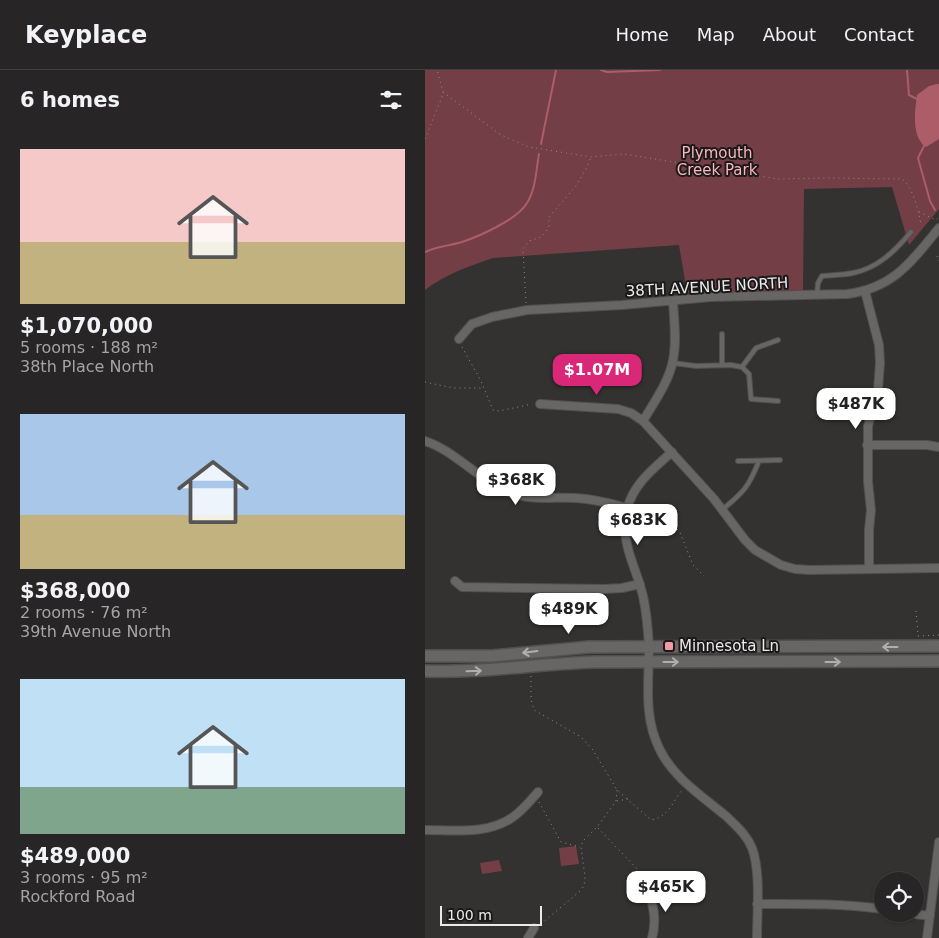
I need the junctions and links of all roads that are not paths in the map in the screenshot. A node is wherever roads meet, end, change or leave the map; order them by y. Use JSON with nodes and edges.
{"nodes":[{"id":1,"x":939,"y":228,"type":"edge"},
{"id":2,"x":911,"y":232,"type":"dead end"},
{"id":3,"x":865,"y":292,"type":"junction"},
{"id":4,"x":817,"y":295,"type":"junction"},
{"id":5,"x":673,"y":301,"type":"junction"},
{"id":6,"x":721,"y":334,"type":"dead end"},
{"id":7,"x":459,"y":339,"type":"road end"},
{"id":8,"x":778,"y":340,"type":"dead end"},
{"id":9,"x":673,"y":362,"type":"junction"},
{"id":10,"x":722,"y":365,"type":"junction"},
{"id":11,"x":742,"y":367,"type":"junction"},
{"id":12,"x":778,"y":401,"type":"dead end"},
{"id":13,"x":541,"y":404,"type":"road end"},
{"id":14,"x":643,"y":421,"type":"junction"},
{"id":15,"x":425,"y":441,"type":"edge"},
{"id":16,"x":867,"y":446,"type":"junction"},
{"id":17,"x":939,"y":447,"type":"edge"},
{"id":18,"x":672,"y":452,"type":"junction"},
{"id":19,"x":780,"y":460,"type":"dead end"},
{"id":20,"x":738,"y":461,"type":"dead end"},
{"id":21,"x":759,"y":461,"type":"junction"},
{"id":22,"x":627,"y":508,"type":"junction"},
{"id":23,"x":723,"y":509,"type":"junction"},
{"id":24,"x":939,"y":568,"type":"edge"},
{"id":25,"x":869,"y":569,"type":"junction"},
{"id":26,"x":455,"y":581,"type":"dead end"},
{"id":27,"x":639,"y":584,"type":"junction"},
{"id":28,"x":649,"y":646,"type":"junction"},
{"id":29,"x":939,"y":646,"type":"edge"},
{"id":30,"x":425,"y":656,"type":"edge"},
{"id":31,"x":939,"y":661,"type":"edge"},
{"id":32,"x":648,"y":662,"type":"junction"},
{"id":33,"x":425,"y":671,"type":"edge"},
{"id":34,"x":536,"y":794,"type":"road end"},
{"id":35,"x":425,"y":830,"type":"edge"},
{"id":36,"x":939,"y":842,"type":"edge"},
{"id":37,"x":648,"y":888,"type":"road end"},
{"id":38,"x":757,"y":904,"type":"junction"},
{"id":39,"x":874,"y":908,"type":"edge"},
{"id":40,"x":924,"y":915,"type":"edge"},
{"id":41,"x":930,"y":916,"type":"junction"},
{"id":42,"x":534,"y":928,"type":"road end"},
{"id":43,"x":528,"y":938,"type":"edge"},
{"id":44,"x":652,"y":938,"type":"edge"},
{"id":45,"x":757,"y":938,"type":"edge"},
{"id":46,"x":927,"y":938,"type":"edge"}],
"edges":[{"from":1,"to":3,"type":"street","name":"38TH AVENUE NORTH"},
{"from":2,"to":4,"type":"lane"},
{"from":3,"to":4,"type":"street","name":"38TH AVENUE NORTH"},
{"from":3,"to":16,"type":"street"},
{"from":4,"to":5,"type":"street","name":"38TH AVENUE NORTH"},
{"from":5,"to":7,"type":"street","name":"38TH AVENUE NORTH"},
{"from":5,"to":9,"type":"street"},
{"from":6,"to":10,"type":"lane"},
{"from":8,"to":11,"type":"lane"},
{"from":9,"to":10,"type":"lane"},
{"from":9,"to":14,"type":"street"},
{"from":10,"to":11,"type":"lane"},
{"from":11,"to":12,"type":"lane"},
{"from":13,"to":14,"type":"street"},
{"from":14,"to":18,"type":"street"},
{"from":15,"to":22,"type":"street"},
{"from":16,"to":17,"type":"street"},
{"from":16,"to":25,"type":"street"},
{"from":18,"to":22,"type":"street"},
{"from":18,"to":23,"type":"street"},
{"from":19,"to":21,"type":"lane"},
{"from":20,"to":21,"type":"lane"},
{"from":21,"to":23,"type":"lane"},
{"from":22,"to":27,"type":"street"},
{"from":23,"to":25,"type":"street"},
{"from":24,"to":25,"type":"street"},
{"from":26,"to":27,"type":"street"},
{"from":27,"to":28,"type":"street"},
{"from":29,"to":28,"type":"main road","one_way":true},
{"from":28,"to":30,"type":"main road","one_way":true},
{"from":28,"to":32,"type":"street"},
{"from":32,"to":31,"type":"main road","one_way":true},
{"from":33,"to":32,"type":"main road","one_way":true},
{"from":32,"to":38,"type":"street"},
{"from":34,"to":35,"type":"street"},
{"from":36,"to":41,"type":"street"},
{"from":37,"to":44,"type":"street"},
{"from":38,"to":39,"type":"street"},
{"from":38,"to":45,"type":"street"},
{"from":40,"to":41,"type":"street"},
{"from":41,"to":46,"type":"street"},
{"from":42,"to":43,"type":"street"}]}
